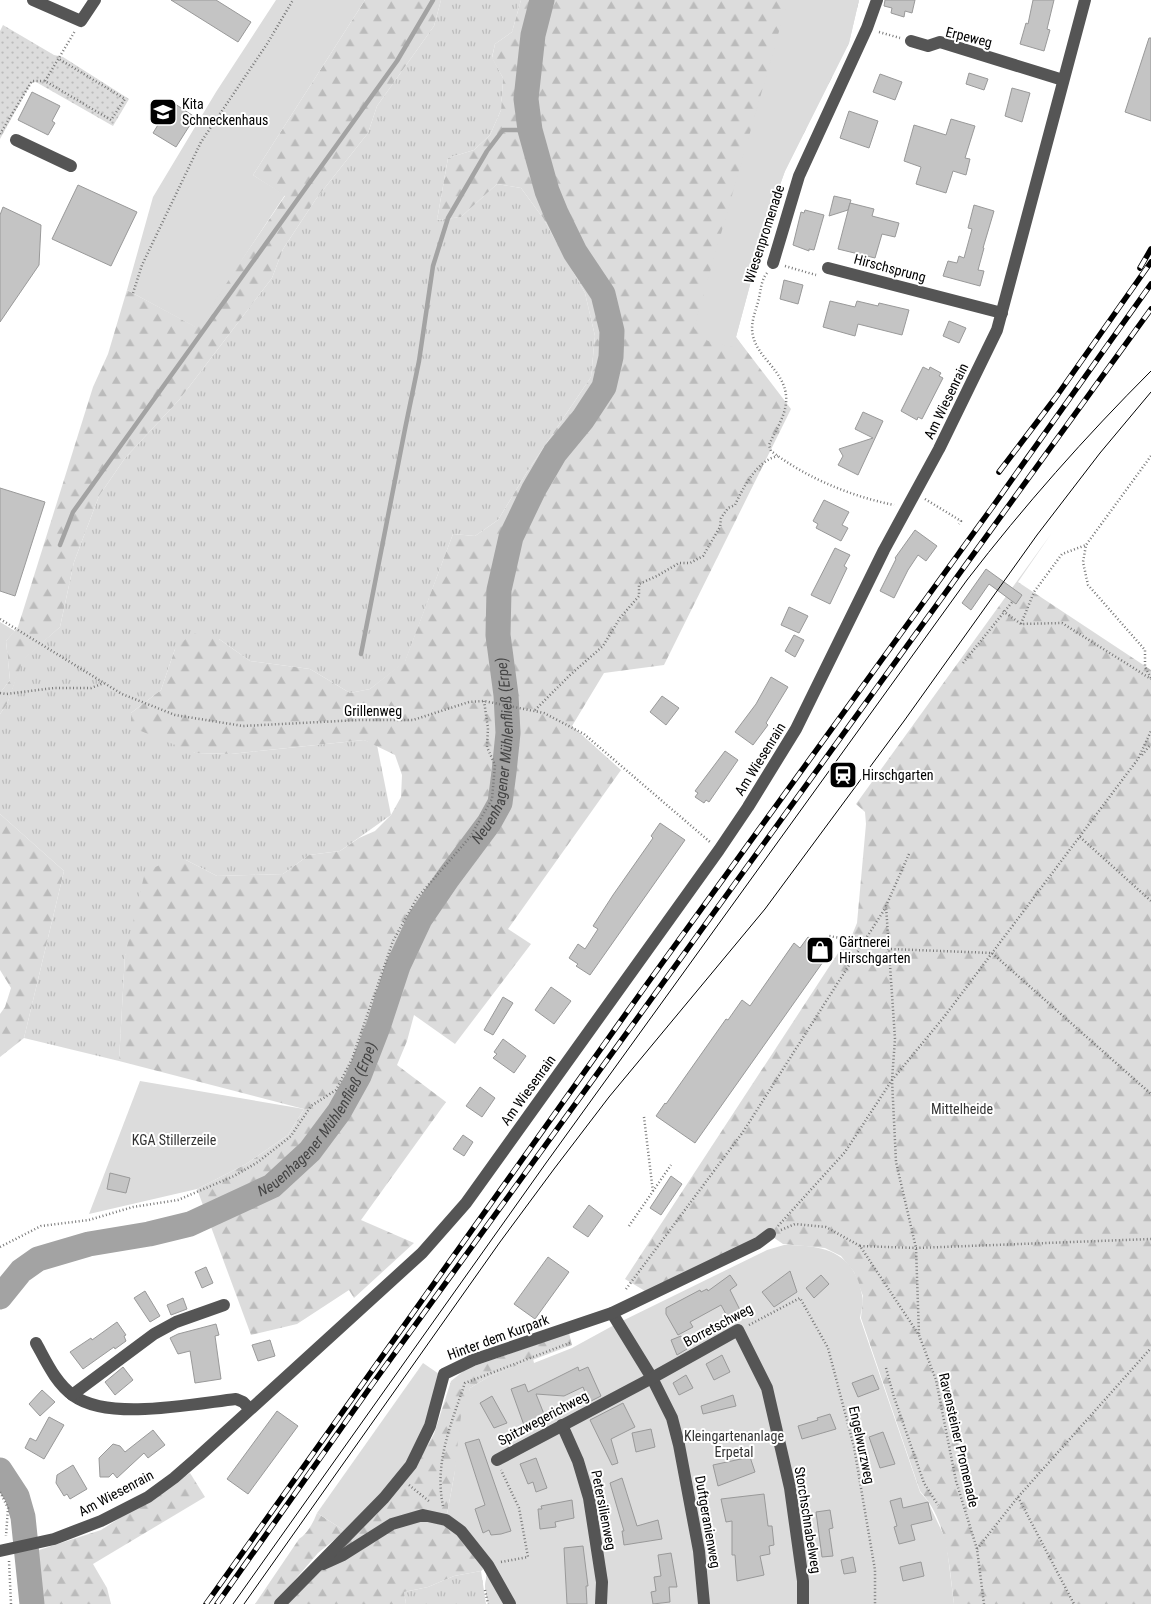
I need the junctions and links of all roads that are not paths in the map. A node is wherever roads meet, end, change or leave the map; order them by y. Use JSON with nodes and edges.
{"nodes":[{"id":1,"x":33,"y":0,"type":"edge"},
{"id":2,"x":95,"y":0,"type":"edge"},
{"id":3,"x":877,"y":0,"type":"edge"},
{"id":4,"x":1085,"y":0,"type":"edge"},
{"id":5,"x":911,"y":41,"type":"road end"},
{"id":6,"x":1063,"y":80,"type":"junction"},
{"id":7,"x":16,"y":140,"type":"dead end"},
{"id":8,"x":71,"y":166,"type":"dead end"},
{"id":9,"x":773,"y":263,"type":"road end"},
{"id":10,"x":828,"y":268,"type":"road end"},
{"id":11,"x":1002,"y":313,"type":"junction"},
{"id":12,"x":770,"y":1234,"type":"road end"},
{"id":13,"x":224,"y":1305,"type":"dead end"},
{"id":14,"x":612,"y":1313,"type":"junction"},
{"id":15,"x":738,"y":1330,"type":"joint"},
{"id":16,"x":36,"y":1343,"type":"dead end"},
{"id":17,"x":652,"y":1378,"type":"junction"},
{"id":18,"x":72,"y":1395,"type":"junction"},
{"id":19,"x":250,"y":1409,"type":"junction"},
{"id":20,"x":562,"y":1425,"type":"junction"},
{"id":21,"x":497,"y":1460,"type":"road end"},
{"id":22,"x":7,"y":1550,"type":"edge"},
{"id":23,"x":316,"y":1567,"type":"junction"},
{"id":24,"x":280,"y":1604,"type":"edge"},
{"id":25,"x":510,"y":1604,"type":"edge"},
{"id":26,"x":601,"y":1604,"type":"edge"},
{"id":27,"x":704,"y":1604,"type":"edge"},
{"id":28,"x":803,"y":1604,"type":"edge"}],
"edges":[{"from":1,"to":2,"type":"street"},
{"from":3,"to":9,"type":"street","name":"Wiesenpromenade"},
{"from":4,"to":6,"type":"street","name":"Am Wiesenrain"},
{"from":5,"to":6,"type":"street","name":"Erpeweg"},
{"from":6,"to":11,"type":"street","name":"Am Wiesenrain"},
{"from":7,"to":8,"type":"street"},
{"from":10,"to":11,"type":"street","name":"Hirschsprung"},
{"from":11,"to":19,"type":"street","name":"Am Wiesenrain"},
{"from":12,"to":14,"type":"street","name":"Hinter dem Kurpark"},
{"from":13,"to":18,"type":"street"},
{"from":14,"to":17,"type":"street","name":"Duftgeranienweg"},
{"from":14,"to":23,"type":"street","name":"Hinter dem Kurpark"},
{"from":15,"to":17,"type":"street","name":"Borretschweg"},
{"from":15,"to":28,"type":"street","name":"Storchschnabelweg"},
{"from":16,"to":18,"type":"street"},
{"from":17,"to":20,"type":"street","name":"Spitzwegerichweg"},
{"from":17,"to":27,"type":"street","name":"Duftgeranienweg"},
{"from":18,"to":19,"type":"street"},
{"from":19,"to":22,"type":"street","name":"Am Wiesenrain"},
{"from":20,"to":21,"type":"street","name":"Spitzwegerichweg"},
{"from":20,"to":26,"type":"street","name":"Petersilienweg"},
{"from":23,"to":24,"type":"street","name":"Hinter dem Kurpark"},
{"from":23,"to":25,"type":"street"}]}
